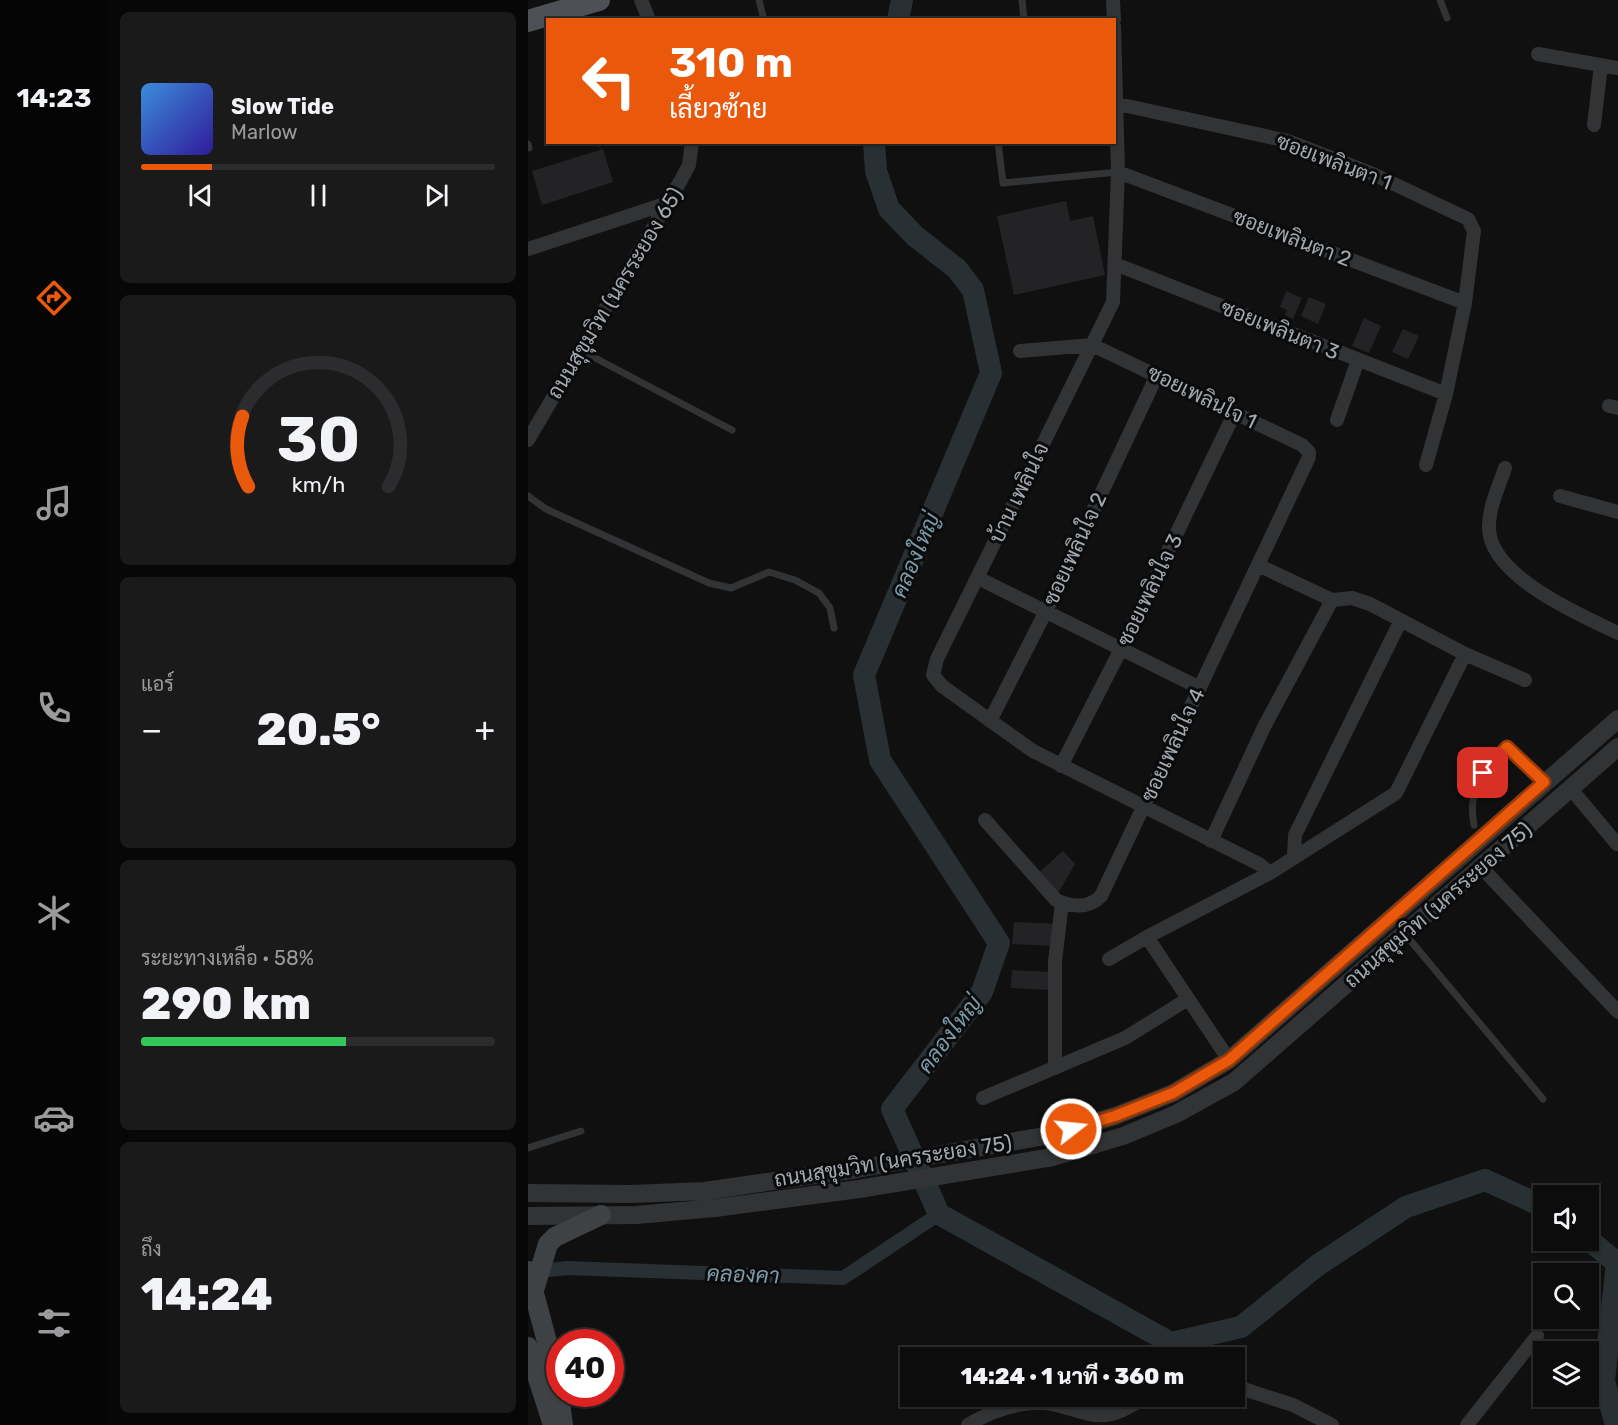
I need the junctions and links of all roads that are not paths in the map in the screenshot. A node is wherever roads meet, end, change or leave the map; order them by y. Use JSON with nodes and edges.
{"nodes":[{"id":1,"x":599,"y":0,"type":"edge"},
{"id":2,"x":641,"y":0,"type":"edge"},
{"id":3,"x":759,"y":0,"type":"edge"},
{"id":4,"x":1022,"y":0,"type":"edge"},
{"id":5,"x":1113,"y":0,"type":"edge"},
{"id":6,"x":1440,"y":0,"type":"edge"},
{"id":7,"x":556,"y":16,"type":"edge"},
{"id":8,"x":647,"y":18,"type":"edge"},
{"id":9,"x":764,"y":18,"type":"edge"},
{"id":10,"x":1024,"y":18,"type":"edge"},
{"id":11,"x":1114,"y":18,"type":"edge"},
{"id":12,"x":1447,"y":18,"type":"dead end"},
{"id":13,"x":528,"y":21,"type":"edge"},
{"id":14,"x":1538,"y":54,"type":"dead end"},
{"id":15,"x":1601,"y":65,"type":"junction"},
{"id":16,"x":1618,"y":68,"type":"edge"},
{"id":17,"x":1116,"y":82,"type":"edge"},
{"id":18,"x":1117,"y":110,"type":"edge"},
{"id":19,"x":1594,"y":125,"type":"dead end"},
{"id":20,"x":692,"y":144,"type":"edge"},
{"id":21,"x":998,"y":144,"type":"edge"},
{"id":22,"x":1118,"y":172,"type":"junction"},
{"id":23,"x":668,"y":203,"type":"junction"},
{"id":24,"x":528,"y":249,"type":"edge"},
{"id":25,"x":1115,"y":264,"type":"junction"},
{"id":26,"x":1465,"y":303,"type":"junction"},
{"id":27,"x":1092,"y":345,"type":"junction"},
{"id":28,"x":580,"y":350,"type":"junction"},
{"id":29,"x":1020,"y":351,"type":"dead end"},
{"id":30,"x":1358,"y":360,"type":"junction"},
{"id":31,"x":1157,"y":375,"type":"junction"},
{"id":32,"x":1446,"y":394,"type":"junction"},
{"id":33,"x":1235,"y":412,"type":"junction"},
{"id":34,"x":1337,"y":420,"type":"dead end"},
{"id":35,"x":732,"y":430,"type":"dead end"},
{"id":36,"x":528,"y":440,"type":"edge"},
{"id":37,"x":1309,"y":452,"type":"joint"},
{"id":38,"x":1426,"y":465,"type":"dead end"},
{"id":39,"x":1505,"y":468,"type":"dead end"},
{"id":40,"x":528,"y":496,"type":"edge"},
{"id":41,"x":1560,"y":496,"type":"dead end"},
{"id":42,"x":1618,"y":512,"type":"edge"},
{"id":43,"x":1258,"y":564,"type":"junction"},
{"id":44,"x":978,"y":578,"type":"junction"},
{"id":45,"x":1332,"y":600,"type":"junction"},
{"id":46,"x":1046,"y":611,"type":"junction"},
{"id":47,"x":1401,"y":620,"type":"junction"},
{"id":48,"x":834,"y":628,"type":"dead end"},
{"id":49,"x":1618,"y":633,"type":"edge"},
{"id":50,"x":1122,"y":649,"type":"junction"},
{"id":51,"x":1465,"y":654,"type":"junction"},
{"id":52,"x":1525,"y":680,"type":"dead end"},
{"id":53,"x":1200,"y":688,"type":"junction"},
{"id":54,"x":1618,"y":719,"type":"edge"},
{"id":55,"x":990,"y":721,"type":"junction"},
{"id":56,"x":1618,"y":747,"type":"edge"},
{"id":57,"x":1061,"y":766,"type":"junction"},
{"id":58,"x":1544,"y":782,"type":"junction"},
{"id":59,"x":1571,"y":789,"type":"junction"},
{"id":60,"x":1143,"y":807,"type":"junction"},
{"id":61,"x":985,"y":820,"type":"dead end"},
{"id":62,"x":1474,"y":825,"type":"dead end"},
{"id":63,"x":1210,"y":841,"type":"junction"},
{"id":64,"x":1617,"y":844,"type":"edge"},
{"id":65,"x":1294,"y":856,"type":"junction"},
{"id":66,"x":1481,"y":867,"type":"junction"},
{"id":67,"x":1270,"y":873,"type":"junction"},
{"id":68,"x":1062,"y":903,"type":"junction"},
{"id":69,"x":1405,"y":904,"type":"junction"},
{"id":70,"x":1420,"y":921,"type":"junction"},
{"id":71,"x":1405,"y":933,"type":"junction"},
{"id":72,"x":1147,"y":937,"type":"junction"},
{"id":73,"x":1109,"y":959,"type":"dead end"},
{"id":74,"x":1188,"y":999,"type":"junction"},
{"id":75,"x":1618,"y":1012,"type":"edge"},
{"id":76,"x":1229,"y":1060,"type":"junction"},
{"id":77,"x":1055,"y":1068,"type":"junction"},
{"id":78,"x":983,"y":1098,"type":"dead end"},
{"id":79,"x":1543,"y":1099,"type":"dead end"},
{"id":80,"x":581,"y":1131,"type":"dead end"},
{"id":81,"x":528,"y":1148,"type":"edge"},
{"id":82,"x":528,"y":1193,"type":"edge"},
{"id":83,"x":601,"y":1215,"type":"junction"},
{"id":84,"x":528,"y":1216,"type":"edge"},
{"id":85,"x":528,"y":1271,"type":"edge"},
{"id":86,"x":534,"y":1290,"type":"junction"},
{"id":87,"x":1537,"y":1336,"type":"dead end"},
{"id":88,"x":528,"y":1347,"type":"edge"},
{"id":89,"x":1245,"y":1390,"type":"edge"},
{"id":90,"x":1016,"y":1407,"type":"edge"},
{"id":91,"x":1062,"y":1407,"type":"edge"},
{"id":92,"x":1124,"y":1407,"type":"edge"},
{"id":93,"x":553,"y":1425,"type":"edge"},
{"id":94,"x":563,"y":1425,"type":"edge"},
{"id":95,"x":968,"y":1425,"type":"edge"},
{"id":96,"x":1332,"y":1425,"type":"edge"},
{"id":97,"x":1467,"y":1425,"type":"edge"}],
"edges":[{"from":1,"to":7,"type":"main road"},
{"from":2,"to":8,"type":"street"},
{"from":3,"to":9,"type":"lane"},
{"from":4,"to":10,"type":"lane"},
{"from":5,"to":11,"type":"street"},
{"from":6,"to":12,"type":"lane"},
{"from":7,"to":13,"type":"main road"},
{"from":14,"to":15,"type":"street"},
{"from":15,"to":16,"type":"street"},
{"from":15,"to":19,"type":"street"},
{"from":17,"to":18,"type":"street"},
{"from":18,"to":22,"type":"street"},
{"from":18,"to":26,"type":"street","name":"ซอยเพลินตา 1"},
{"from":20,"to":23,"type":"street","name":"ถนนสุขุมวิท (นครระยอง 65)"},
{"from":21,"to":22,"type":"lane"},
{"from":22,"to":25,"type":"street"},
{"from":22,"to":26,"type":"street","name":"ซอยเพลินตา 2"},
{"from":23,"to":24,"type":"street"},
{"from":23,"to":28,"type":"street","name":"ถนนสุขุมวิท (นครระยอง 65)"},
{"from":25,"to":27,"type":"street","name":"บ้าน เพลินใจ"},
{"from":25,"to":30,"type":"street","name":"ซอยเพลินตา 3"},
{"from":26,"to":32,"type":"street"},
{"from":27,"to":29,"type":"street"},
{"from":27,"to":31,"type":"street","name":"ซอยเพลินใจ 1"},
{"from":27,"to":44,"type":"street","name":"บ้าน เพลินใจ"},
{"from":28,"to":35,"type":"lane"},
{"from":28,"to":36,"type":"street","name":"ถนนสุขุมวิท (นครระยอง 65)"},
{"from":30,"to":32,"type":"street","name":"ซอยเพลินตา 3"},
{"from":30,"to":34,"type":"street"},
{"from":31,"to":33,"type":"street","name":"ซอยเพลินใจ 1"},
{"from":31,"to":46,"type":"street","name":"ซอยเพลินใจ 2"},
{"from":32,"to":38,"type":"street"},
{"from":33,"to":37,"type":"street","name":"ซอยเพลินใจ 1"},
{"from":33,"to":50,"type":"street","name":"ซอยเพลินใจ 3"},
{"from":37,"to":43,"type":"street","name":"ซอยเพลินใจ 4"},
{"from":39,"to":49,"type":"street"},
{"from":40,"to":48,"type":"lane"},
{"from":41,"to":42,"type":"street"},
{"from":43,"to":45,"type":"street"},
{"from":43,"to":53,"type":"street","name":"ซอยเพลินใจ 4"},
{"from":44,"to":46,"type":"street"},
{"from":44,"to":55,"type":"street","name":"บ้าน เพลินใจ"},
{"from":45,"to":47,"type":"street"},
{"from":45,"to":63,"type":"street"},
{"from":46,"to":50,"type":"street"},
{"from":46,"to":55,"type":"street","name":"ซอยเพลินใจ 2"},
{"from":47,"to":51,"type":"street"},
{"from":47,"to":65,"type":"street"},
{"from":50,"to":53,"type":"street"},
{"from":50,"to":57,"type":"street","name":"ซอยเพลินใจ 3"},
{"from":51,"to":52,"type":"street"},
{"from":51,"to":65,"type":"street"},
{"from":53,"to":60,"type":"street","name":"ซอยเพลินใจ 4"},
{"from":54,"to":58,"type":"street","name":"ถนนสุขุมวิท (นครระยอง 75)"},
{"from":55,"to":57,"type":"street"},
{"from":56,"to":59,"type":"street","name":"ถนนสุขุมวิท (นครระยอง 75)"},
{"from":57,"to":60,"type":"street"},
{"from":58,"to":62,"type":"lane"},
{"from":58,"to":69,"type":"street","name":"ถนนสุขุมวิท (นครระยอง 75)"},
{"from":59,"to":64,"type":"street"},
{"from":59,"to":66,"type":"street","name":"ถนนสุขุมวิท (นครระยอง 75)"},
{"from":60,"to":63,"type":"street"},
{"from":60,"to":68,"type":"street","name":"ซอยเพลินใจ 4"},
{"from":61,"to":68,"type":"street"},
{"from":63,"to":67,"type":"street"},
{"from":65,"to":67,"type":"street"},
{"from":66,"to":70,"type":"street","name":"ถนนสุขุมวิท (นครระยอง 75)"},
{"from":66,"to":75,"type":"street"},
{"from":67,"to":72,"type":"street"},
{"from":68,"to":77,"type":"street"},
{"from":69,"to":70,"type":"street"},
{"from":69,"to":76,"type":"street","name":"ถนนสุขุมวิท (นครระยอง 75)"},
{"from":70,"to":71,"type":"street","name":"ถนนสุขุมวิท (นครระยอง 75)"},
{"from":71,"to":79,"type":"lane"},
{"from":71,"to":83,"type":"street","name":"ถนนสุขุมวิท (นครระยอง 75)"},
{"from":72,"to":73,"type":"street"},
{"from":72,"to":74,"type":"street"},
{"from":74,"to":76,"type":"street"},
{"from":74,"to":77,"type":"street"},
{"from":76,"to":82,"type":"street","name":"ถนนสุขุมวิท (นครระยอง 75)"},
{"from":77,"to":78,"type":"street"},
{"from":80,"to":81,"type":"lane"},
{"from":83,"to":84,"type":"street","name":"ถนนสุขุมวิท (นครระยอง 75)"},
{"from":83,"to":86,"type":"main road"},
{"from":85,"to":86,"type":"main road"},
{"from":86,"to":94,"type":"main road"},
{"from":87,"to":97,"type":"street"},
{"from":88,"to":93,"type":"main road"},
{"from":89,"to":96,"type":"street"},
{"from":90,"to":95,"type":"street"},
{"from":91,"to":92,"type":"street"}]}
